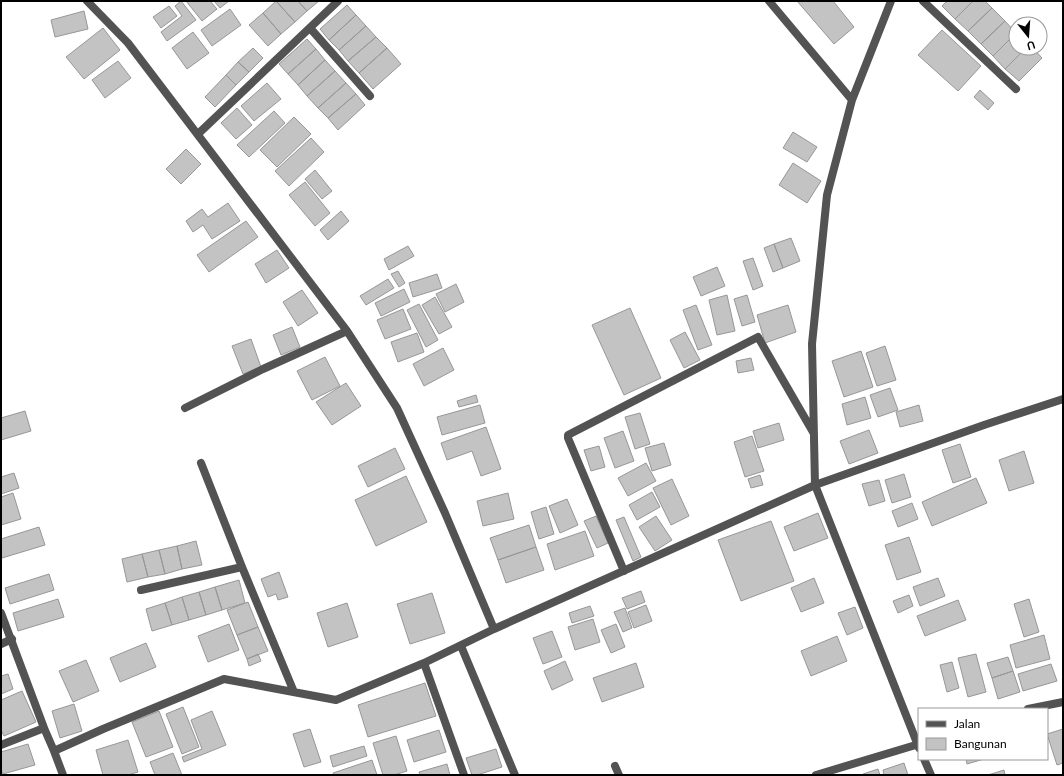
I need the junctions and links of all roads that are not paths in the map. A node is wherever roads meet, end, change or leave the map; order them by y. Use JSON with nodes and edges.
{"nodes":[{"id":1,"x":87,"y":1,"type":"edge"},
{"id":2,"x":338,"y":1,"type":"edge"},
{"id":3,"x":769,"y":1,"type":"edge"},
{"id":4,"x":891,"y":1,"type":"edge"},
{"id":5,"x":923,"y":1,"type":"edge"},
{"id":6,"x":310,"y":28,"type":"junction"},
{"id":7,"x":1016,"y":89,"type":"dead end"},
{"id":8,"x":370,"y":96,"type":"dead end"},
{"id":9,"x":852,"y":100,"type":"junction"},
{"id":10,"x":198,"y":134,"type":"junction"},
{"id":11,"x":347,"y":332,"type":"junction"},
{"id":12,"x":1063,"y":399,"type":"edge"},
{"id":13,"x":185,"y":408,"type":"dead end"},
{"id":14,"x":814,"y":433,"type":"junction"},
{"id":15,"x":201,"y":463,"type":"dead end"},
{"id":16,"x":815,"y":485,"type":"junction"},
{"id":17,"x":242,"y":567,"type":"junction"},
{"id":18,"x":624,"y":571,"type":"junction"},
{"id":19,"x":141,"y":590,"type":"dead end"},
{"id":20,"x":1,"y":613,"type":"edge"},
{"id":21,"x":494,"y":630,"type":"junction"},
{"id":22,"x":12,"y":639,"type":"junction"},
{"id":23,"x":1,"y":644,"type":"edge"},
{"id":24,"x":461,"y":646,"type":"junction"},
{"id":25,"x":424,"y":663,"type":"junction"},
{"id":26,"x":294,"y":692,"type":"junction"},
{"id":27,"x":1063,"y":702,"type":"edge"},
{"id":28,"x":1033,"y":708,"type":"edge"},
{"id":29,"x":44,"y":728,"type":"junction"},
{"id":30,"x":918,"y":745,"type":"edge"},
{"id":31,"x":1,"y":746,"type":"edge"},
{"id":32,"x":54,"y":751,"type":"junction"},
{"id":33,"x":924,"y":760,"type":"edge"},
{"id":34,"x":615,"y":766,"type":"dead end"},
{"id":35,"x":63,"y":775,"type":"edge"},
{"id":36,"x":464,"y":775,"type":"edge"},
{"id":37,"x":515,"y":775,"type":"edge"},
{"id":38,"x":619,"y":775,"type":"edge"},
{"id":39,"x":816,"y":775,"type":"edge"},
{"id":40,"x":931,"y":775,"type":"edge"}],
"edges":[{"from":1,"to":10,"type":"street"},
{"from":2,"to":6,"type":"street"},
{"from":3,"to":9,"type":"street"},
{"from":4,"to":9,"type":"street"},
{"from":5,"to":7,"type":"street"},
{"from":6,"to":8,"type":"street"},
{"from":6,"to":10,"type":"street"},
{"from":9,"to":14,"type":"street"},
{"from":10,"to":11,"type":"street"},
{"from":11,"to":13,"type":"street"},
{"from":11,"to":21,"type":"street"},
{"from":12,"to":16,"type":"street"},
{"from":14,"to":16,"type":"street"},
{"from":14,"to":18,"type":"street"},
{"from":15,"to":17,"type":"street"},
{"from":16,"to":18,"type":"street"},
{"from":16,"to":30,"type":"street"},
{"from":17,"to":19,"type":"street"},
{"from":17,"to":26,"type":"street"},
{"from":18,"to":21,"type":"street"},
{"from":20,"to":22,"type":"street"},
{"from":21,"to":24,"type":"street"},
{"from":22,"to":23,"type":"street"},
{"from":22,"to":29,"type":"street"},
{"from":24,"to":25,"type":"street"},
{"from":24,"to":37,"type":"street"},
{"from":25,"to":26,"type":"street"},
{"from":25,"to":36,"type":"street"},
{"from":26,"to":32,"type":"street"},
{"from":27,"to":28,"type":"street"},
{"from":29,"to":31,"type":"street"},
{"from":29,"to":32,"type":"street"},
{"from":30,"to":39,"type":"street"},
{"from":32,"to":35,"type":"street"},
{"from":33,"to":40,"type":"street"},
{"from":34,"to":38,"type":"street"}]}
